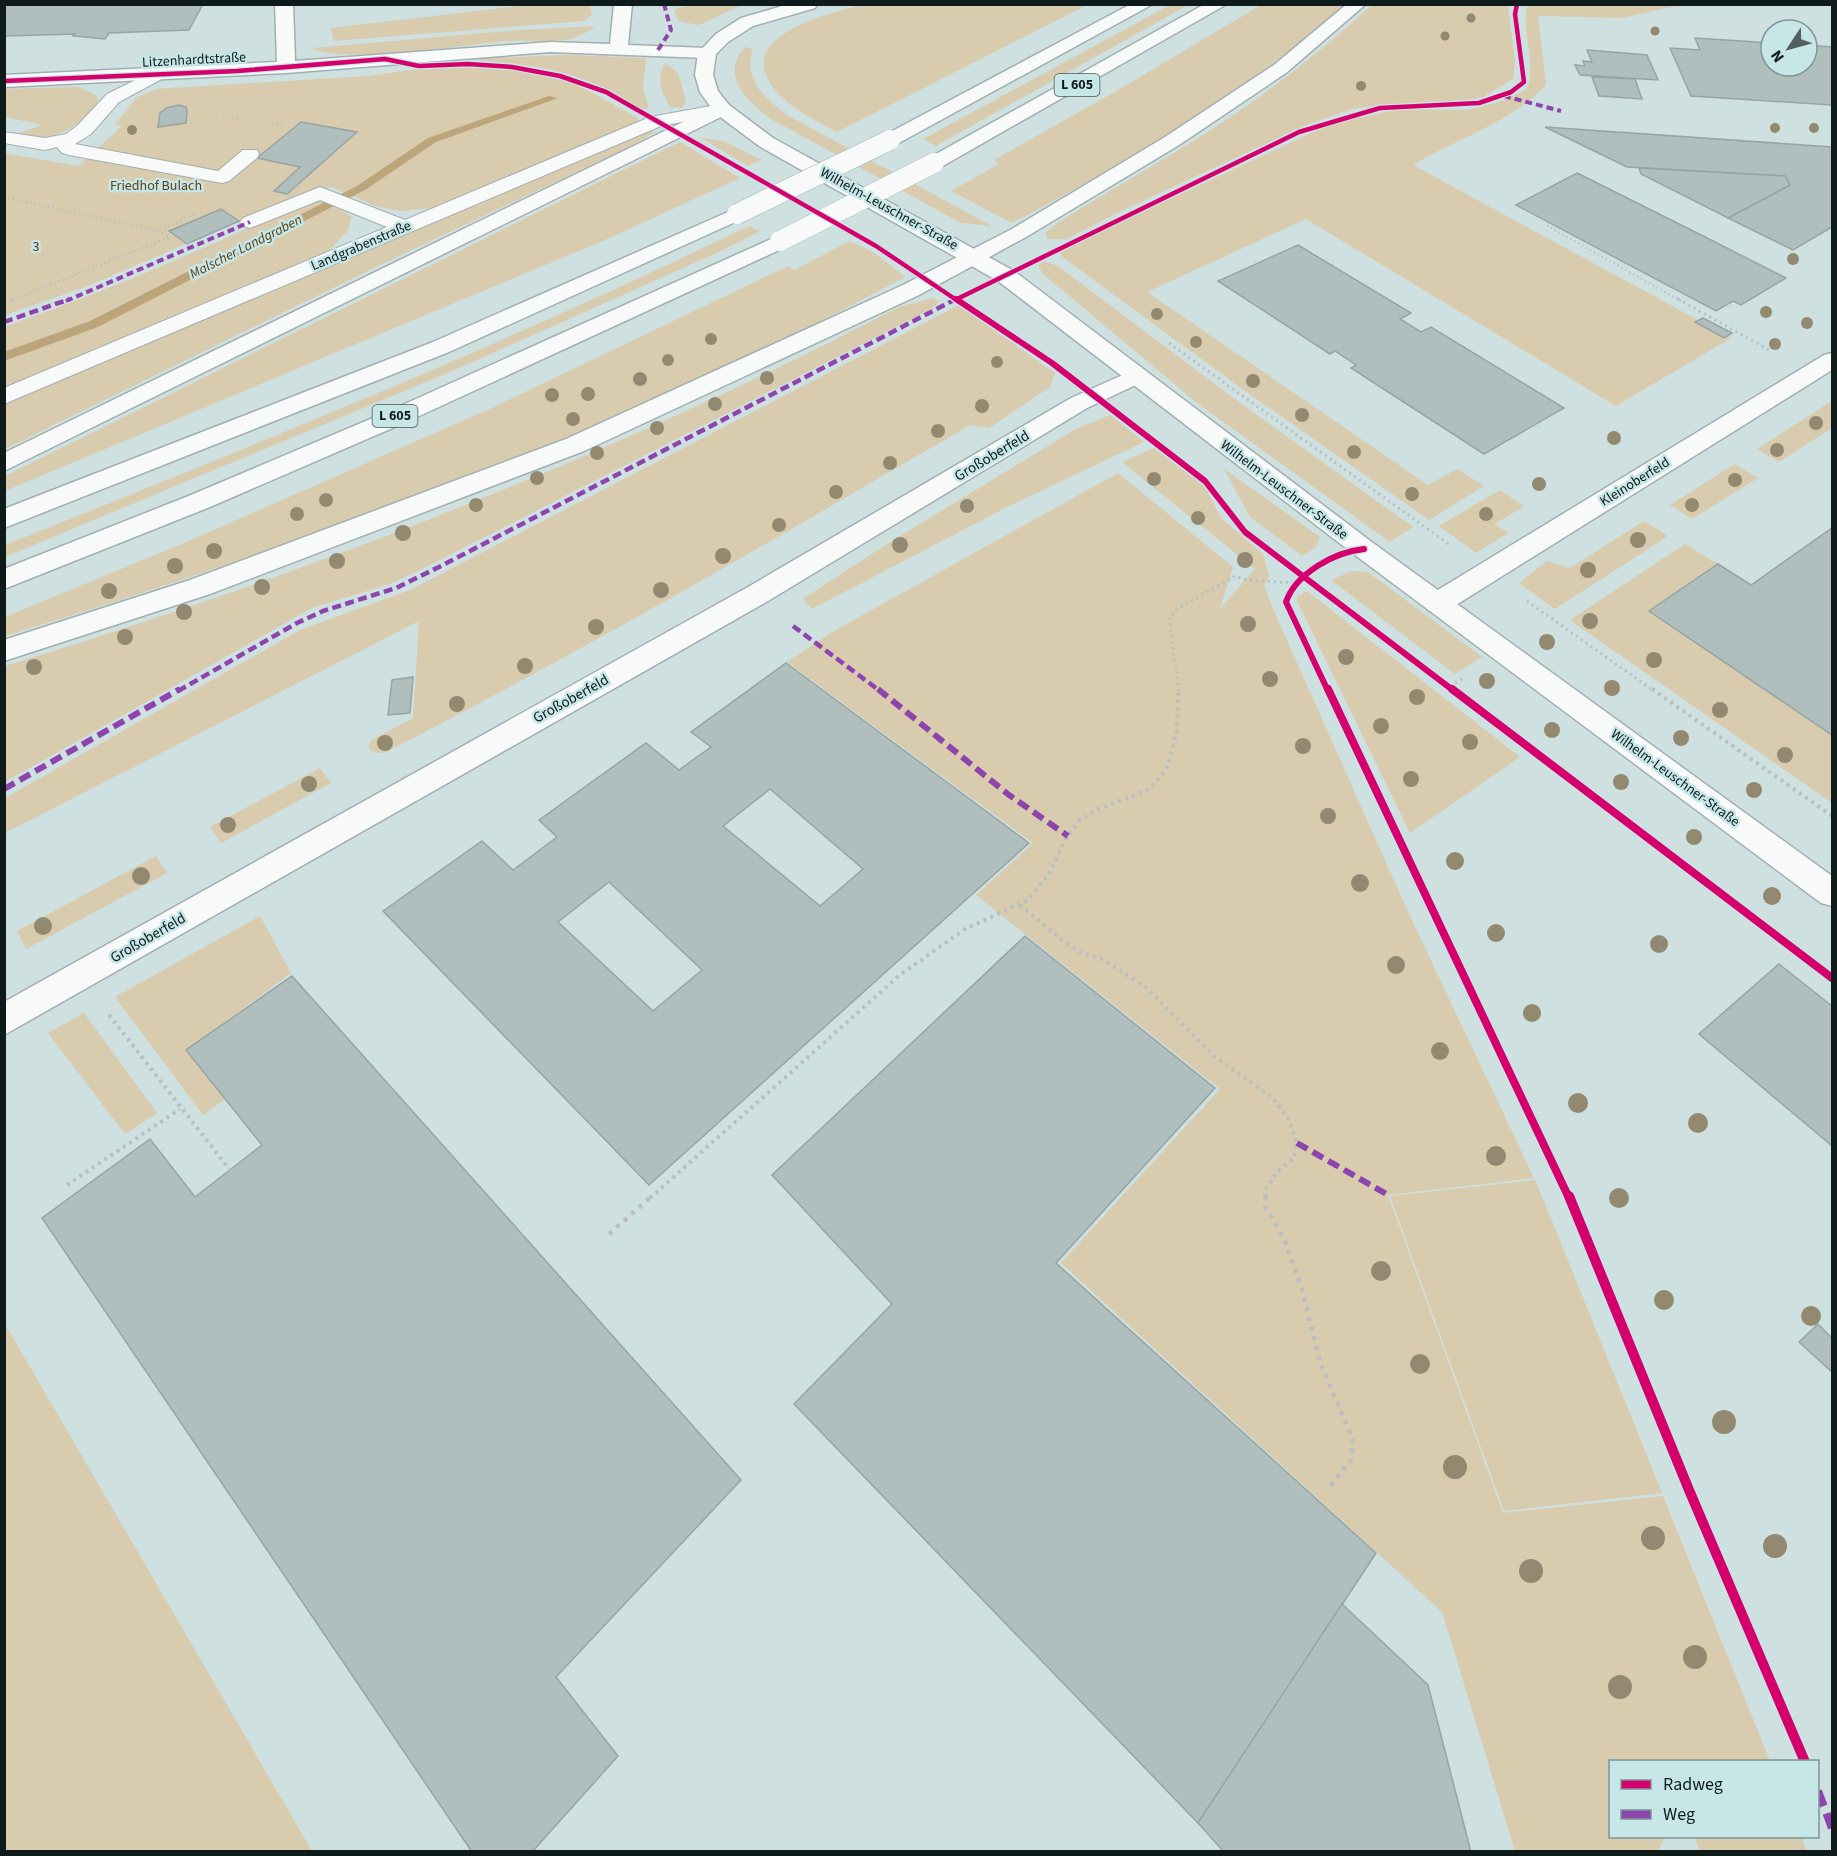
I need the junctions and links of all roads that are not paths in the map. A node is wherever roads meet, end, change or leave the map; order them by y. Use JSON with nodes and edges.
{"nodes":[{"id":1,"x":284,"y":4,"type":"edge"},
{"id":2,"x":639,"y":4,"type":"edge"},
{"id":3,"x":809,"y":4,"type":"edge"},
{"id":4,"x":1145,"y":4,"type":"edge"},
{"id":5,"x":1219,"y":4,"type":"edge"},
{"id":6,"x":1358,"y":4,"type":"edge"},
{"id":7,"x":623,"y":5,"type":"edge"},
{"id":8,"x":619,"y":48,"type":"junction"},
{"id":9,"x":707,"y":53,"type":"junction"},
{"id":10,"x":286,"y":68,"type":"junction"},
{"id":11,"x":154,"y":76,"type":"junction"},
{"id":12,"x":4,"y":81,"type":"edge"},
{"id":13,"x":722,"y":109,"type":"junction"},
{"id":14,"x":4,"y":137,"type":"edge"},
{"id":15,"x":62,"y":141,"type":"junction"},
{"id":16,"x":250,"y":154,"type":"dead end"},
{"id":17,"x":250,"y":222,"type":"dead end"},
{"id":18,"x":405,"y":227,"type":"junction"},
{"id":19,"x":976,"y":257,"type":"junction"},
{"id":20,"x":1833,"y":360,"type":"edge"},
{"id":21,"x":1136,"y":376,"type":"junction"},
{"id":22,"x":4,"y":397,"type":"edge"},
{"id":23,"x":4,"y":463,"type":"edge"},
{"id":24,"x":4,"y":519,"type":"edge"},
{"id":25,"x":4,"y":580,"type":"edge"},
{"id":26,"x":1437,"y":603,"type":"junction"},
{"id":27,"x":4,"y":651,"type":"edge"},
{"id":28,"x":1833,"y":894,"type":"edge"},
{"id":29,"x":4,"y":1020,"type":"edge"}],
"edges":[{"from":1,"to":10,"type":"main road"},
{"from":2,"to":7,"type":"main road"},
{"from":3,"to":9,"type":"main road"},
{"from":4,"to":24,"type":"main road","number":"L 605","bridge":true},
{"from":5,"to":25,"type":"main road","number":"L 605","bridge":true},
{"from":6,"to":19,"type":"main road"},
{"from":7,"to":8,"type":"main road"},
{"from":8,"to":9,"type":"main road","name":"Litzenhardtstraße"},
{"from":8,"to":10,"type":"main road","name":"Litzenhardtstraße"},
{"from":9,"to":13,"type":"main road"},
{"from":10,"to":11,"type":"main road","name":"Litzenhardtstraße"},
{"from":11,"to":12,"type":"main road","name":"Litzenhardtstraße"},
{"from":11,"to":15,"type":"lane"},
{"from":13,"to":18,"type":"lane","name":"Landgrabenstraße"},
{"from":13,"to":19,"type":"main road","name":"Wilhelm-Leuschner-Straße"},
{"from":13,"to":23,"type":"main road"},
{"from":14,"to":15,"type":"lane"},
{"from":15,"to":16,"type":"lane"},
{"from":17,"to":18,"type":"lane"},
{"from":18,"to":22,"type":"lane","name":"Landgrabenstraße"},
{"from":19,"to":21,"type":"main road","name":"Wilhelm-Leuschner-Straße"},
{"from":19,"to":27,"type":"main road"},
{"from":20,"to":26,"type":"main road","name":"Kleinoberfeld"},
{"from":21,"to":26,"type":"main road","name":"Wilhelm-Leuschner-Straße"},
{"from":21,"to":29,"type":"main road","name":"Großoberfeld"},
{"from":26,"to":28,"type":"main road","name":"Wilhelm-Leuschner-Straße"}]}
